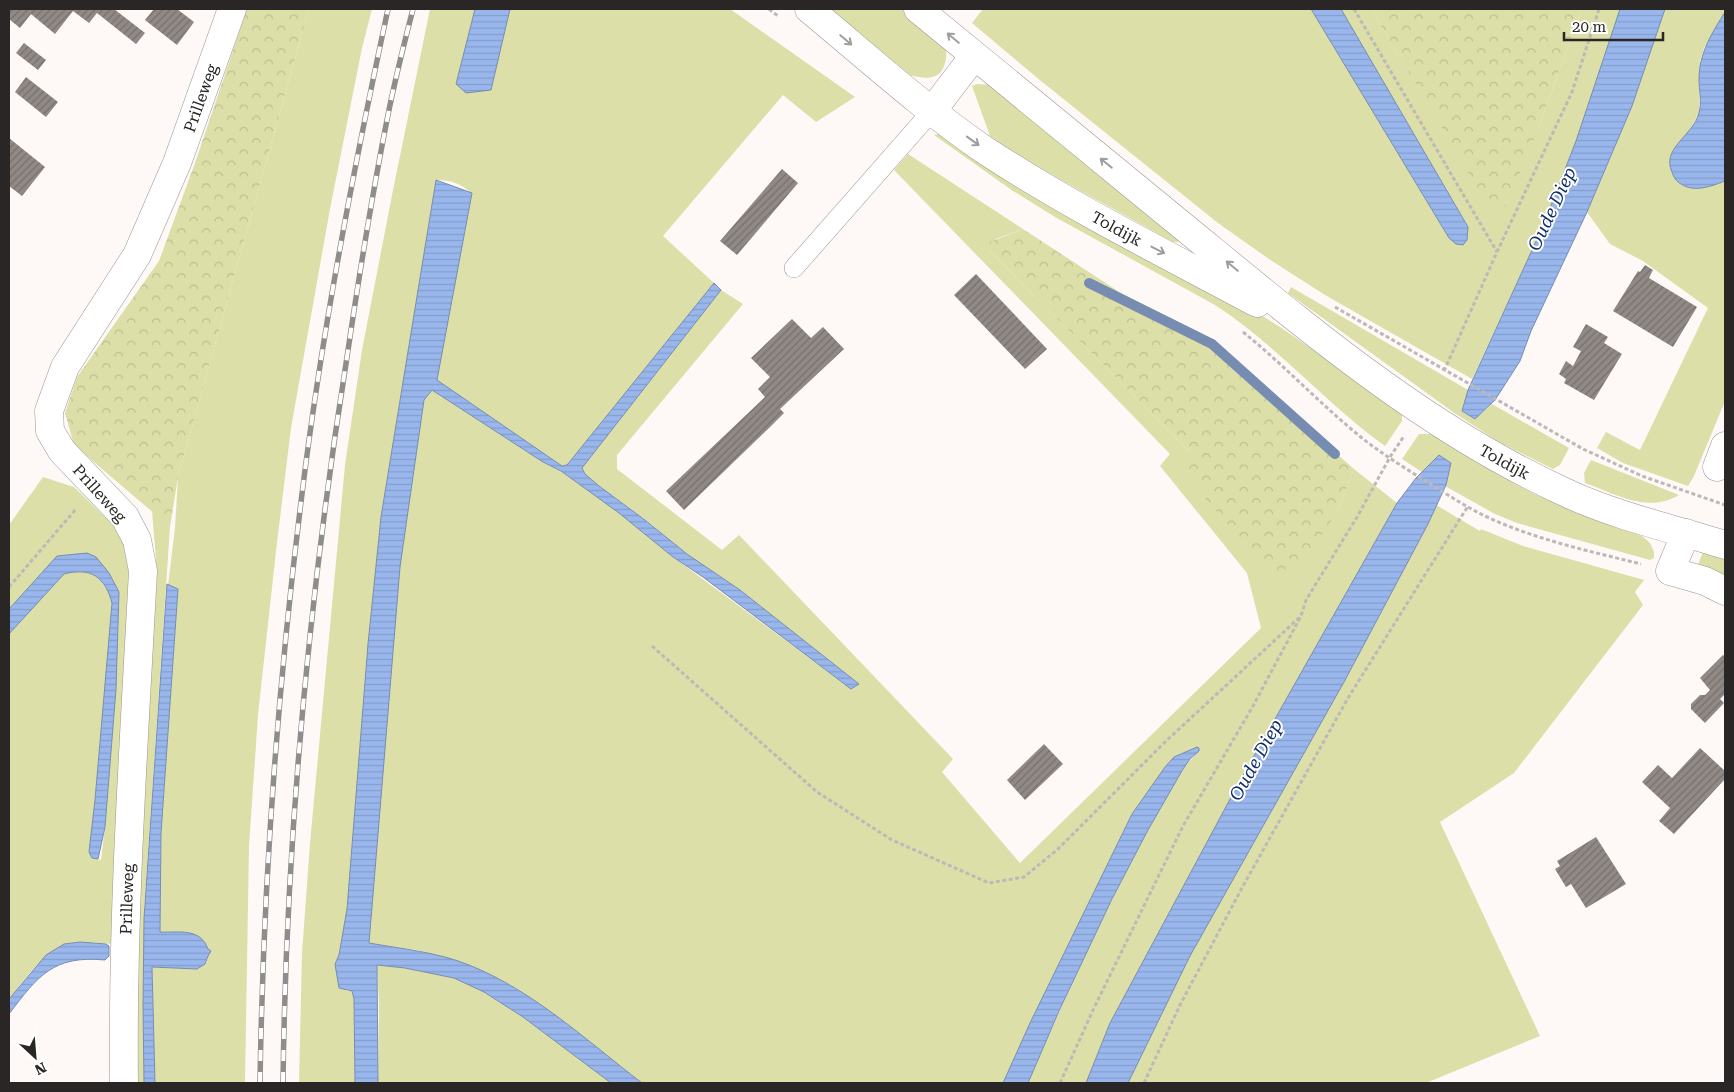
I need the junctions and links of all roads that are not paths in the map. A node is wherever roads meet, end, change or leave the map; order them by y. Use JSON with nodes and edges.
{"nodes":[{"id":1,"x":232,"y":9,"type":"edge"},
{"id":2,"x":808,"y":9,"type":"edge"},
{"id":3,"x":918,"y":9,"type":"edge"},
{"id":4,"x":974,"y":56,"type":"junction"},
{"id":5,"x":932,"y":111,"type":"junction"},
{"id":6,"x":794,"y":268,"type":"dead end"},
{"id":7,"x":1310,"y":331,"type":"junction"},
{"id":8,"x":1686,"y":533,"type":"junction"},
{"id":9,"x":1725,"y":544,"type":"edge"},
{"id":10,"x":1725,"y":591,"type":"edge"},
{"id":11,"x":124,"y":1083,"type":"edge"}],
"edges":[{"from":1,"to":11,"type":"street","name":"Prilleweg"},
{"from":2,"to":5,"type":"street","name":"Toldijk","one_way":true},
{"from":4,"to":3,"type":"street","name":"Toldijk","one_way":true},
{"from":4,"to":5,"type":"street"},
{"from":7,"to":4,"type":"street","name":"Toldijk","one_way":true},
{"from":5,"to":6,"type":"lane"},
{"from":5,"to":7,"type":"street","name":"Toldijk","one_way":true},
{"from":7,"to":8,"type":"street","name":"Toldijk"},
{"from":8,"to":9,"type":"street","name":"Toldijk"},
{"from":8,"to":10,"type":"street"}]}
